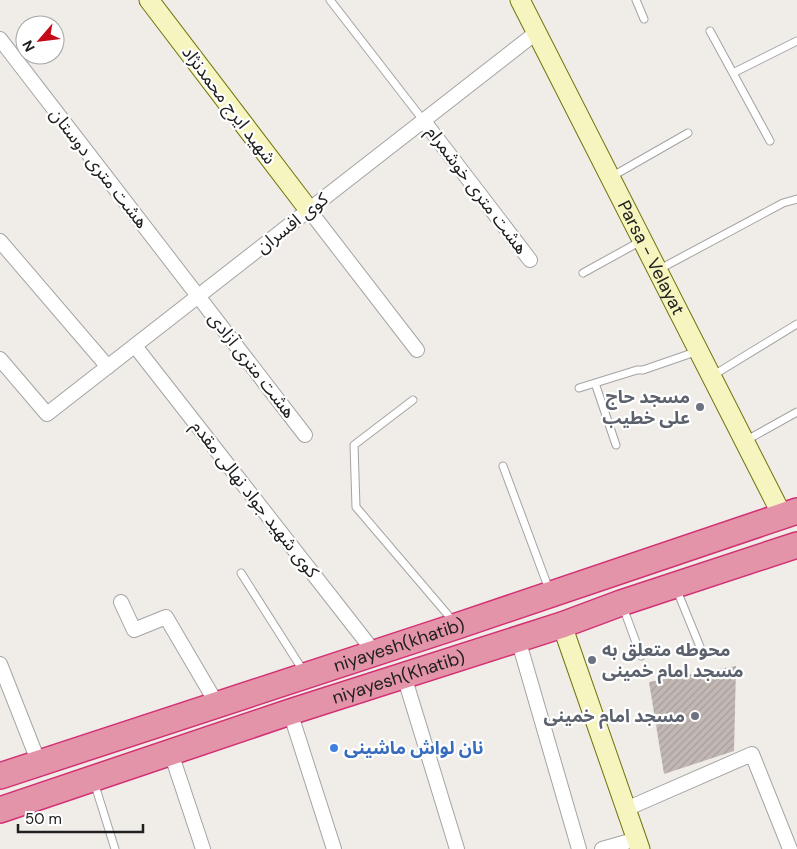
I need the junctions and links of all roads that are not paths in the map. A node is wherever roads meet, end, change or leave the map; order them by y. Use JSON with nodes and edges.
{"nodes":[{"id":1,"x":149,"y":0,"type":"edge"},
{"id":2,"x":330,"y":0,"type":"edge"},
{"id":3,"x":520,"y":0,"type":"edge"},
{"id":4,"x":636,"y":0,"type":"edge"},
{"id":5,"x":644,"y":19,"type":"dead end"},
{"id":6,"x":710,"y":31,"type":"dead end"},
{"id":7,"x":537,"y":32,"type":"junction"},
{"id":8,"x":0,"y":39,"type":"edge"},
{"id":9,"x":797,"y":41,"type":"edge"},
{"id":10,"x":733,"y":73,"type":"junction"},
{"id":11,"x":424,"y":120,"type":"junction"},
{"id":12,"x":688,"y":133,"type":"dead end"},
{"id":13,"x":770,"y":141,"type":"dead end"},
{"id":14,"x":611,"y":178,"type":"junction"},
{"id":15,"x":797,"y":199,"type":"edge"},
{"id":16,"x":309,"y":210,"type":"junction"},
{"id":17,"x":0,"y":240,"type":"edge"},
{"id":18,"x":643,"y":240,"type":"junction"},
{"id":19,"x":530,"y":260,"type":"dead end"},
{"id":20,"x":658,"y":270,"type":"junction"},
{"id":21,"x":583,"y":273,"type":"dead end"},
{"id":22,"x":198,"y":296,"type":"junction"},
{"id":23,"x":797,"y":324,"type":"edge"},
{"id":24,"x":135,"y":346,"type":"junction"},
{"id":25,"x":417,"y":350,"type":"dead end"},
{"id":26,"x":699,"y":350,"type":"junction"},
{"id":27,"x":0,"y":359,"type":"edge"},
{"id":28,"x":108,"y":366,"type":"junction"},
{"id":29,"x":712,"y":376,"type":"junction"},
{"id":30,"x":595,"y":383,"type":"junction"},
{"id":31,"x":579,"y":388,"type":"dead end"},
{"id":32,"x":413,"y":400,"type":"dead end"},
{"id":33,"x":797,"y":412,"type":"edge"},
{"id":34,"x":305,"y":435,"type":"dead end"},
{"id":35,"x":745,"y":441,"type":"junction"},
{"id":36,"x":616,"y":445,"type":"dead end"},
{"id":37,"x":502,"y":466,"type":"dead end"},
{"id":38,"x":790,"y":513,"type":"edge"},
{"id":39,"x":797,"y":545,"type":"edge"},
{"id":40,"x":242,"y":573,"type":"dead end"},
{"id":41,"x":675,"y":586,"type":"junction"},
{"id":42,"x":551,"y":594,"type":"junction"},
{"id":43,"x":121,"y":602,"type":"dead end"},
{"id":44,"x":621,"y":603,"type":"junction"},
{"id":45,"x":562,"y":625,"type":"junction"},
{"id":46,"x":457,"y":626,"type":"junction"},
{"id":47,"x":518,"y":639,"type":"junction"},
{"id":48,"x":375,"y":653,"type":"junction"},
{"id":49,"x":703,"y":654,"type":"dead end"},
{"id":50,"x":641,"y":656,"type":"dead end"},
{"id":51,"x":0,"y":664,"type":"edge"},
{"id":52,"x":306,"y":675,"type":"junction"},
{"id":53,"x":404,"y":676,"type":"junction"},
{"id":54,"x":217,"y":704,"type":"junction"},
{"id":55,"x":290,"y":712,"type":"junction"},
{"id":56,"x":171,"y":753,"type":"junction"},
{"id":57,"x":39,"y":763,"type":"junction"},
{"id":58,"x":0,"y":776,"type":"edge"},
{"id":59,"x":93,"y":779,"type":"junction"},
{"id":60,"x":626,"y":809,"type":"junction"},
{"id":61,"x":0,"y":810,"type":"edge"},
{"id":62,"x":638,"y":844,"type":"edge"},
{"id":63,"x":115,"y":849,"type":"edge"},
{"id":64,"x":203,"y":849,"type":"edge"},
{"id":65,"x":334,"y":849,"type":"edge"},
{"id":66,"x":457,"y":849,"type":"edge"},
{"id":67,"x":579,"y":849,"type":"edge"},
{"id":68,"x":602,"y":849,"type":"edge"},
{"id":69,"x":790,"y":849,"type":"edge"}],
"edges":[{"from":1,"to":16,"type":"street","name":"شهید ایرج محمدنژاد"},
{"from":2,"to":11,"type":"lane"},
{"from":3,"to":7,"type":"street","name":"Parsa - Velayat"},
{"from":4,"to":5,"type":"lane"},
{"from":6,"to":10,"type":"lane"},
{"from":7,"to":11,"type":"street","name":"کوی افسران"},
{"from":7,"to":14,"type":"street","name":"Parsa - Velayat"},
{"from":8,"to":22,"type":"street","name":"هشت متری دوستان"},
{"from":9,"to":10,"type":"lane"},
{"from":10,"to":13,"type":"lane"},
{"from":11,"to":16,"type":"street","name":"کوی افسران"},
{"from":11,"to":19,"type":"street","name":"هشت متری خوشمرام"},
{"from":12,"to":14,"type":"lane"},
{"from":14,"to":18,"type":"street","name":"Parsa - Velayat"},
{"from":15,"to":20,"type":"lane"},
{"from":16,"to":22,"type":"street","name":"کوی افسران"},
{"from":16,"to":25,"type":"street"},
{"from":17,"to":28,"type":"street"},
{"from":18,"to":20,"type":"street","name":"Parsa - Velayat"},
{"from":18,"to":21,"type":"lane"},
{"from":20,"to":26,"type":"street","name":"Parsa - Velayat"},
{"from":22,"to":24,"type":"street","name":"کوی افسران"},
{"from":22,"to":34,"type":"street","name":"هشت متری آزادی"},
{"from":23,"to":29,"type":"lane"},
{"from":24,"to":28,"type":"street","name":"کوی افسران"},
{"from":24,"to":48,"type":"street","name":"کوی شهید جواد نهالی مقدم"},
{"from":26,"to":29,"type":"street","name":"Parsa - Velayat"},
{"from":26,"to":30,"type":"lane"},
{"from":27,"to":28,"type":"street","name":"کوی افسران"},
{"from":29,"to":35,"type":"street","name":"Parsa - Velayat"},
{"from":30,"to":31,"type":"lane"},
{"from":30,"to":36,"type":"lane"},
{"from":32,"to":46,"type":"lane"},
{"from":33,"to":35,"type":"lane"},
{"from":35,"to":38,"type":"street","name":"Parsa - Velayat"},
{"from":37,"to":42,"type":"lane"},
{"from":38,"to":42,"type":"highway","name":"niyayesh(khatib)"},
{"from":39,"to":41,"type":"highway","name":"niyayesh(Khatib)"},
{"from":40,"to":52,"type":"lane"},
{"from":41,"to":44,"type":"highway","name":"niyayesh(Khatib)"},
{"from":41,"to":49,"type":"lane"},
{"from":42,"to":46,"type":"highway","name":"niyayesh(khatib)"},
{"from":43,"to":54,"type":"street"},
{"from":44,"to":45,"type":"highway","name":"niyayesh(Khatib)"},
{"from":44,"to":50,"type":"lane"},
{"from":45,"to":47,"type":"highway","name":"niyayesh(Khatib)"},
{"from":45,"to":60,"type":"street"},
{"from":46,"to":48,"type":"highway","name":"niyayesh(khatib)"},
{"from":47,"to":53,"type":"highway","name":"niyayesh(Khatib)"},
{"from":47,"to":67,"type":"street"},
{"from":48,"to":52,"type":"highway","name":"niyayesh(khatib)"},
{"from":51,"to":57,"type":"street"},
{"from":52,"to":54,"type":"highway","name":"niyayesh(khatib)"},
{"from":53,"to":55,"type":"highway","name":"niyayesh(Khatib)"},
{"from":53,"to":66,"type":"street"},
{"from":54,"to":57,"type":"highway","name":"niyayesh(khatib)"},
{"from":55,"to":56,"type":"highway","name":"niyayesh(Khatib)"},
{"from":55,"to":65,"type":"street"},
{"from":56,"to":59,"type":"highway","name":"niyayesh(Khatib)"},
{"from":56,"to":64,"type":"street"},
{"from":57,"to":58,"type":"highway","name":"niyayesh(khatib)"},
{"from":59,"to":61,"type":"highway","name":"niyayesh(Khatib)"},
{"from":59,"to":63,"type":"lane"},
{"from":60,"to":62,"type":"street"},
{"from":60,"to":69,"type":"street"},
{"from":62,"to":68,"type":"street"}]}
